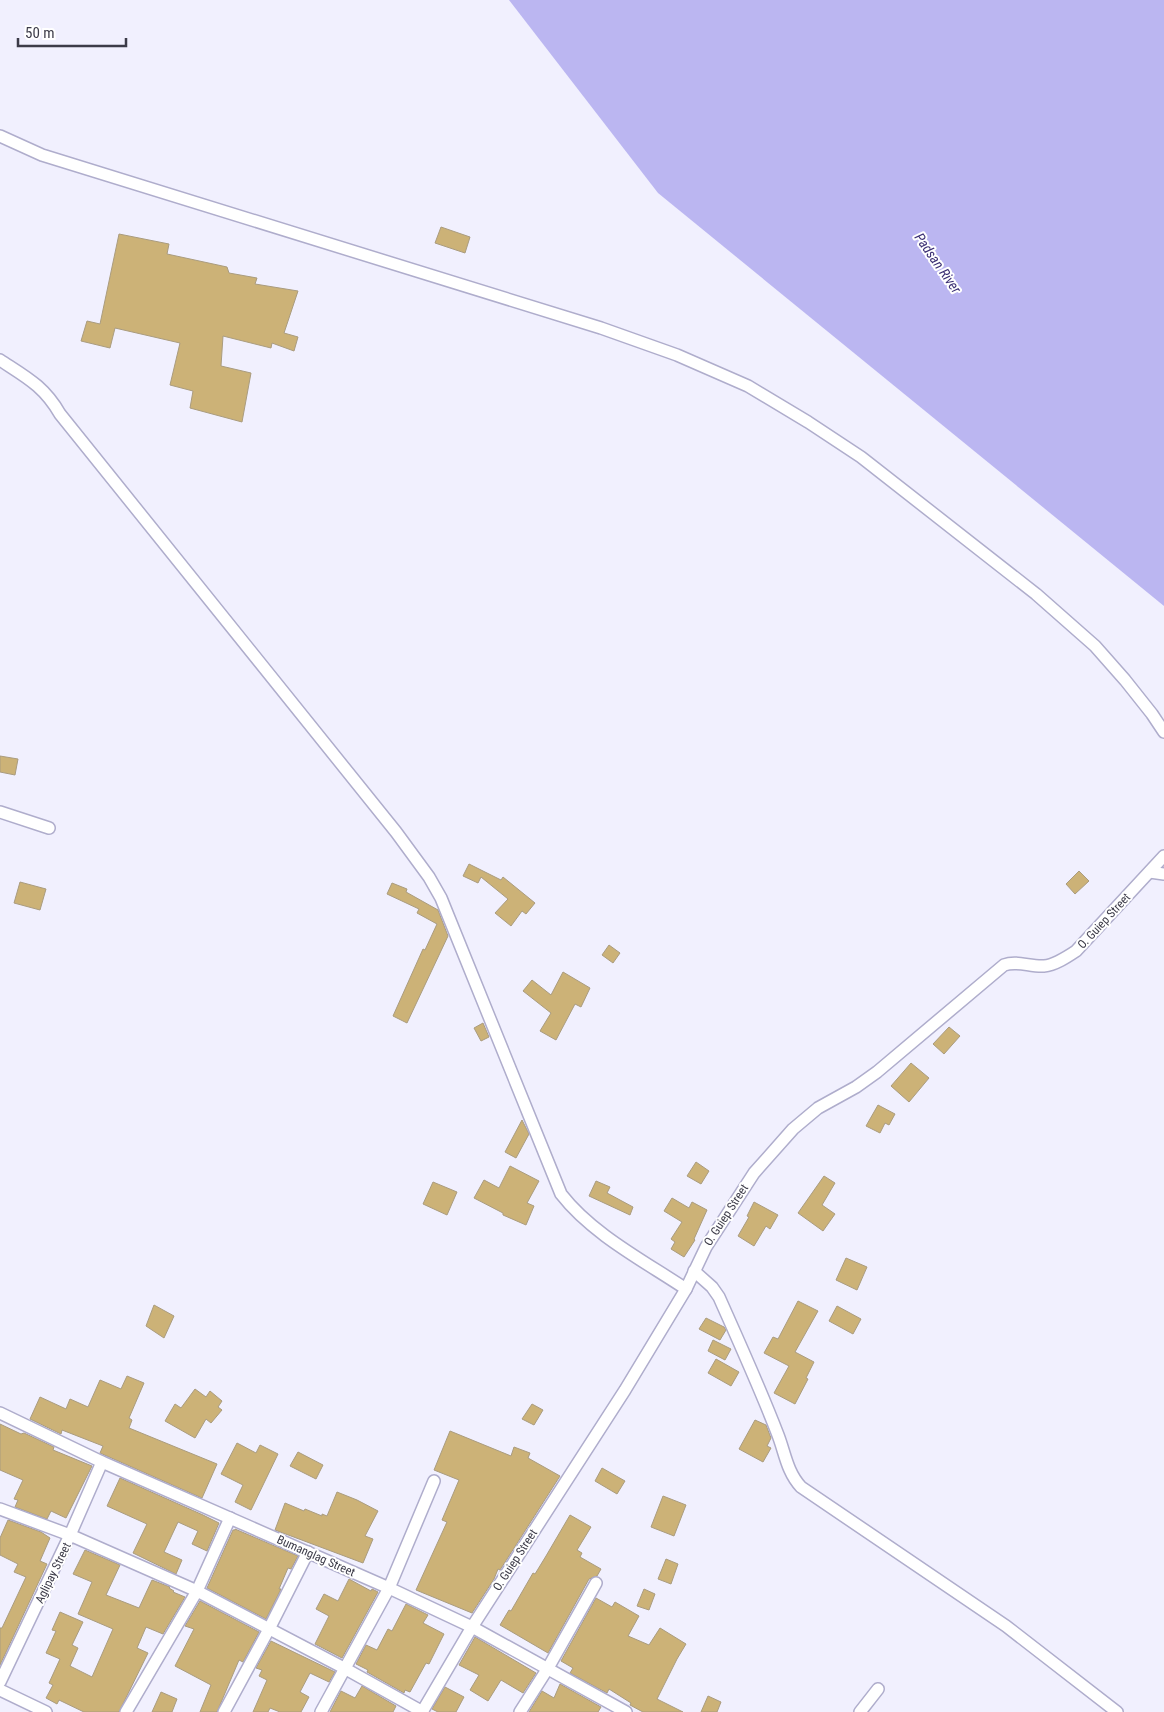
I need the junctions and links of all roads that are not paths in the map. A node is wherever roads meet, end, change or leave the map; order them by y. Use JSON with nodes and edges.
{"nodes":[{"id":1,"x":0,"y":136,"type":"edge"},
{"id":2,"x":0,"y":360,"type":"edge"},
{"id":3,"x":1164,"y":732,"type":"edge"},
{"id":4,"x":0,"y":812,"type":"edge"},
{"id":5,"x":49,"y":828,"type":"dead end"},
{"id":6,"x":1164,"y":856,"type":"edge"},
{"id":7,"x":1150,"y":872,"type":"junction"},
{"id":8,"x":1164,"y":874,"type":"edge"},
{"id":9,"x":694,"y":1271,"type":"junction"},
{"id":10,"x":686,"y":1289,"type":"junction"},
{"id":11,"x":0,"y":1413,"type":"edge"},
{"id":12,"x":102,"y":1462,"type":"junction"},
{"id":13,"x":434,"y":1481,"type":"dead end"},
{"id":14,"x":0,"y":1509,"type":"edge"},
{"id":15,"x":230,"y":1518,"type":"junction"},
{"id":16,"x":70,"y":1536,"type":"junction"},
{"id":17,"x":308,"y":1552,"type":"junction"},
{"id":18,"x":596,"y":1583,"type":"dead end"},
{"id":19,"x":389,"y":1588,"type":"junction"},
{"id":20,"x":197,"y":1591,"type":"junction"},
{"id":21,"x":472,"y":1627,"type":"junction"},
{"id":22,"x":269,"y":1629,"type":"junction"},
{"id":23,"x":344,"y":1668,"type":"junction"},
{"id":24,"x":548,"y":1668,"type":"junction"},
{"id":25,"x":0,"y":1682,"type":"edge"},
{"id":26,"x":878,"y":1689,"type":"dead end"},
{"id":27,"x":0,"y":1690,"type":"edge"},
{"id":28,"x":604,"y":1707,"type":"edge"},
{"id":29,"x":46,"y":1712,"type":"edge"},
{"id":30,"x":126,"y":1712,"type":"edge"},
{"id":31,"x":224,"y":1712,"type":"edge"},
{"id":32,"x":321,"y":1712,"type":"edge"},
{"id":33,"x":422,"y":1712,"type":"edge"},
{"id":34,"x":520,"y":1712,"type":"edge"},
{"id":35,"x":626,"y":1712,"type":"edge"},
{"id":36,"x":860,"y":1712,"type":"edge"},
{"id":37,"x":1118,"y":1712,"type":"edge"}],
"edges":[{"from":1,"to":3,"type":"street"},
{"from":2,"to":10,"type":"street"},
{"from":4,"to":5,"type":"street"},
{"from":6,"to":7,"type":"street","name":"O. Guiep Street"},
{"from":7,"to":8,"type":"street"},
{"from":7,"to":9,"type":"street","name":"O. Guiep Street"},
{"from":9,"to":10,"type":"street","name":"O. Guiep Street"},
{"from":9,"to":37,"type":"street"},
{"from":10,"to":21,"type":"street","name":"O. Guiep Street"},
{"from":11,"to":12,"type":"street","name":"Bumanglag Street"},
{"from":12,"to":15,"type":"street","name":"Bumanglag Street"},
{"from":12,"to":16,"type":"street","name":"Aglipay Street"},
{"from":13,"to":19,"type":"street"},
{"from":14,"to":16,"type":"street"},
{"from":15,"to":17,"type":"street","name":"Bumanglag Street"},
{"from":15,"to":20,"type":"street"},
{"from":16,"to":20,"type":"street"},
{"from":16,"to":25,"type":"street","name":"Aglipay Street"},
{"from":17,"to":19,"type":"street","name":"Bumanglag Street"},
{"from":17,"to":22,"type":"street"},
{"from":18,"to":24,"type":"street"},
{"from":19,"to":21,"type":"street","name":"Bumanglag Street"},
{"from":19,"to":23,"type":"street"},
{"from":20,"to":22,"type":"street"},
{"from":20,"to":30,"type":"street"},
{"from":21,"to":24,"type":"street","name":"Bumanglag Street"},
{"from":21,"to":33,"type":"street","name":"O. Guiep Street"},
{"from":22,"to":23,"type":"street"},
{"from":22,"to":31,"type":"street"},
{"from":23,"to":32,"type":"street"},
{"from":23,"to":33,"type":"street"},
{"from":24,"to":28,"type":"street","name":"Bumanglag Street"},
{"from":24,"to":34,"type":"street"},
{"from":26,"to":36,"type":"street"},
{"from":27,"to":29,"type":"street"},
{"from":28,"to":35,"type":"street","name":"Bumanglag Street"}]}
